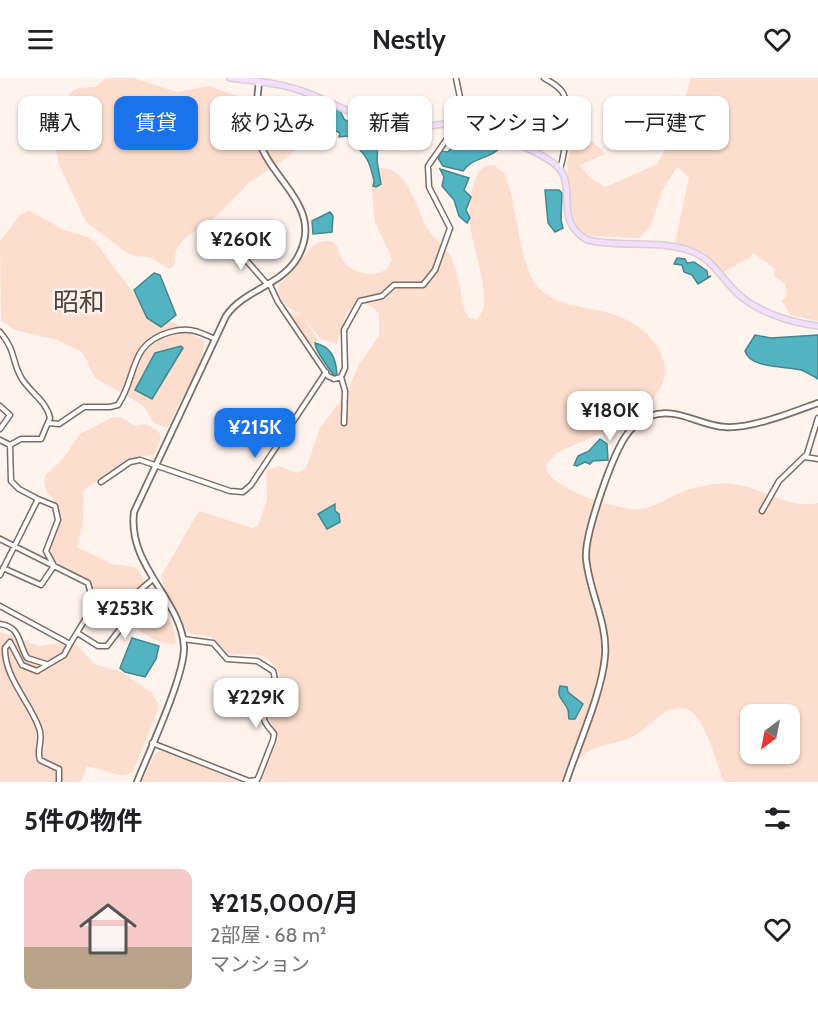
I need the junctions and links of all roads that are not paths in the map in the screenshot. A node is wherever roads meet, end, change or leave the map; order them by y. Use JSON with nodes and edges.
{"nodes":[{"id":1,"x":230,"y":78,"type":"edge"},
{"id":2,"x":456,"y":78,"type":"edge"},
{"id":3,"x":544,"y":78,"type":"edge"},
{"id":4,"x":259,"y":82,"type":"junction"},
{"id":5,"x":460,"y":96,"type":"edge"},
{"id":6,"x":444,"y":125,"type":"edge"},
{"id":7,"x":444,"y":143,"type":"edge"},
{"id":8,"x":527,"y":150,"type":"edge"},
{"id":9,"x":560,"y":169,"type":"junction"},
{"id":10,"x":232,"y":244,"type":"dead end"},
{"id":11,"x":268,"y":283,"type":"junction"},
{"id":12,"x":818,"y":326,"type":"edge"},
{"id":13,"x":0,"y":332,"type":"edge"},
{"id":14,"x":215,"y":339,"type":"junction"},
{"id":15,"x":326,"y":372,"type":"junction"},
{"id":16,"x":341,"y":378,"type":"junction"},
{"id":17,"x":818,"y":403,"type":"edge"},
{"id":18,"x":0,"y":406,"type":"edge"},
{"id":19,"x":818,"y":418,"type":"edge"},
{"id":20,"x":48,"y":423,"type":"junction"},
{"id":21,"x":344,"y":423,"type":"dead end"},
{"id":22,"x":0,"y":429,"type":"edge"},
{"id":23,"x":0,"y":440,"type":"edge"},
{"id":24,"x":10,"y":445,"type":"junction"},
{"id":25,"x":804,"y":457,"type":"junction"},
{"id":26,"x":818,"y":459,"type":"edge"},
{"id":27,"x":155,"y":464,"type":"junction"},
{"id":28,"x":101,"y":482,"type":"dead end"},
{"id":29,"x":38,"y":499,"type":"junction"},
{"id":30,"x":762,"y":511,"type":"dead end"},
{"id":31,"x":0,"y":539,"type":"edge"},
{"id":32,"x":14,"y":546,"type":"junction"},
{"id":33,"x":54,"y":566,"type":"junction"},
{"id":34,"x":3,"y":568,"type":"junction"},
{"id":35,"x":0,"y":575,"type":"edge"},
{"id":36,"x":153,"y":579,"type":"junction"},
{"id":37,"x":0,"y":606,"type":"edge"},
{"id":38,"x":0,"y":624,"type":"edge"},
{"id":39,"x":79,"y":634,"type":"junction"},
{"id":40,"x":183,"y":639,"type":"junction"},
{"id":41,"x":70,"y":644,"type":"junction"},
{"id":42,"x":46,"y":664,"type":"junction"},
{"id":43,"x":152,"y":743,"type":"junction"},
{"id":44,"x":60,"y":782,"type":"edge"},
{"id":45,"x":137,"y":782,"type":"edge"},
{"id":46,"x":566,"y":782,"type":"edge"}],
"edges":[{"from":1,"to":4,"type":"main road"},
{"from":2,"to":5,"type":"street"},
{"from":3,"to":9,"type":"street"},
{"from":4,"to":6,"type":"main road"},
{"from":4,"to":11,"type":"street"},
{"from":7,"to":16,"type":"street"},
{"from":8,"to":9,"type":"main road"},
{"from":9,"to":12,"type":"main road"},
{"from":10,"to":11,"type":"street"},
{"from":11,"to":14,"type":"street"},
{"from":11,"to":15,"type":"street"},
{"from":13,"to":20,"type":"street"},
{"from":14,"to":20,"type":"street"},
{"from":14,"to":27,"type":"street"},
{"from":15,"to":16,"type":"street"},
{"from":15,"to":27,"type":"street"},
{"from":16,"to":21,"type":"street"},
{"from":17,"to":46,"type":"street"},
{"from":18,"to":22,"type":"street"},
{"from":19,"to":25,"type":"street"},
{"from":20,"to":24,"type":"street"},
{"from":23,"to":24,"type":"street"},
{"from":24,"to":29,"type":"street"},
{"from":25,"to":26,"type":"street"},
{"from":25,"to":30,"type":"street"},
{"from":27,"to":28,"type":"street"},
{"from":27,"to":36,"type":"street"},
{"from":29,"to":32,"type":"street"},
{"from":29,"to":33,"type":"street"},
{"from":31,"to":32,"type":"street"},
{"from":32,"to":33,"type":"street"},
{"from":32,"to":34,"type":"street"},
{"from":33,"to":34,"type":"street"},
{"from":33,"to":39,"type":"street"},
{"from":34,"to":35,"type":"street"},
{"from":36,"to":39,"type":"street"},
{"from":36,"to":40,"type":"street"},
{"from":37,"to":41,"type":"street"},
{"from":38,"to":42,"type":"street"},
{"from":39,"to":41,"type":"street"},
{"from":40,"to":43,"type":"street"},
{"from":40,"to":43,"type":"street"},
{"from":41,"to":42,"type":"street"},
{"from":42,"to":44,"type":"street"},
{"from":43,"to":45,"type":"street"}]}
